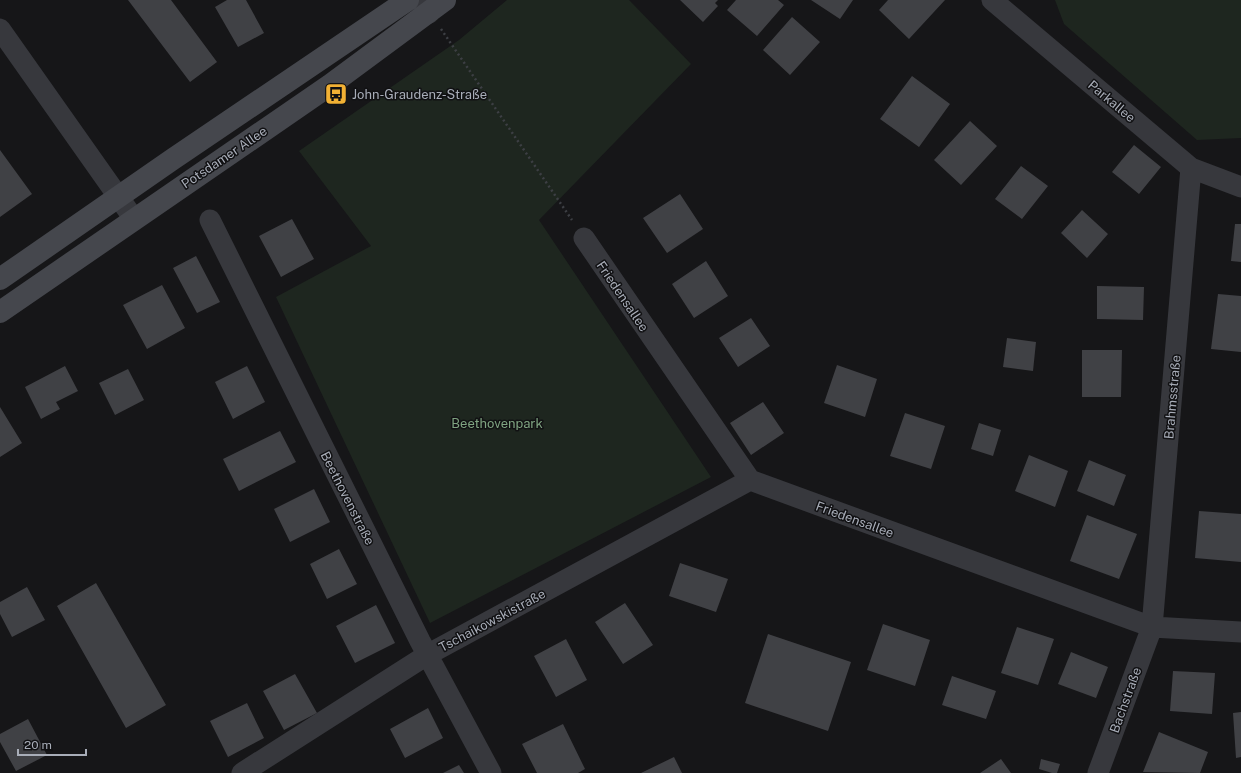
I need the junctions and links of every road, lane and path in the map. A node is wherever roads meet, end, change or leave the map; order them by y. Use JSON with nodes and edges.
{"nodes":[{"id":1,"x":408,"y":0,"type":"edge"},
{"id":2,"x":992,"y":0,"type":"edge"},
{"id":3,"x":431,"y":4,"type":"edge"},
{"id":4,"x":0,"y":30,"type":"edge"},
{"id":5,"x":1191,"y":168,"type":"junction"},
{"id":6,"x":1241,"y":187,"type":"edge"},
{"id":7,"x":118,"y":197,"type":"junction"},
{"id":8,"x":134,"y":219,"type":"junction"},
{"id":9,"x":210,"y":220,"type":"dead end"},
{"id":10,"x":584,"y":238,"type":"joint"},
{"id":11,"x":0,"y":279,"type":"edge"},
{"id":12,"x":0,"y":312,"type":"edge"},
{"id":13,"x":750,"y":480,"type":"junction"},
{"id":14,"x":1152,"y":627,"type":"junction"},
{"id":15,"x":1241,"y":632,"type":"edge"},
{"id":16,"x":427,"y":655,"type":"junction"},
{"id":17,"x":242,"y":773,"type":"edge"},
{"id":18,"x":491,"y":773,"type":"edge"},
{"id":19,"x":1098,"y":773,"type":"edge"}],
"edges":[{"from":1,"to":7,"type":"street","name":"Potsdamer Allee"},
{"from":2,"to":5,"type":"street","name":"Parkallee"},
{"from":3,"to":8,"type":"street","name":"Potsdamer Allee"},
{"from":3,"to":10,"type":"path"},
{"from":4,"to":7,"type":"street"},
{"from":5,"to":6,"type":"street","name":"Parkallee"},
{"from":5,"to":14,"type":"street","name":"Brahmsstraße"},
{"from":7,"to":8,"type":"street"},
{"from":7,"to":11,"type":"street","name":"Potsdamer Allee"},
{"from":8,"to":12,"type":"street","name":"Potsdamer Allee"},
{"from":9,"to":16,"type":"street","name":"Beethovenstraße"},
{"from":10,"to":13,"type":"street","name":"Friedensallee"},
{"from":13,"to":14,"type":"street","name":"Friedensallee"},
{"from":13,"to":16,"type":"street","name":"Tschaikowskistraße"},
{"from":14,"to":15,"type":"street","name":"Friedensallee"},
{"from":14,"to":19,"type":"street","name":"Bachstraße"},
{"from":16,"to":17,"type":"street","name":"Tschaikowskistraße"},
{"from":16,"to":18,"type":"street","name":"Beethovenstraße"}]}
